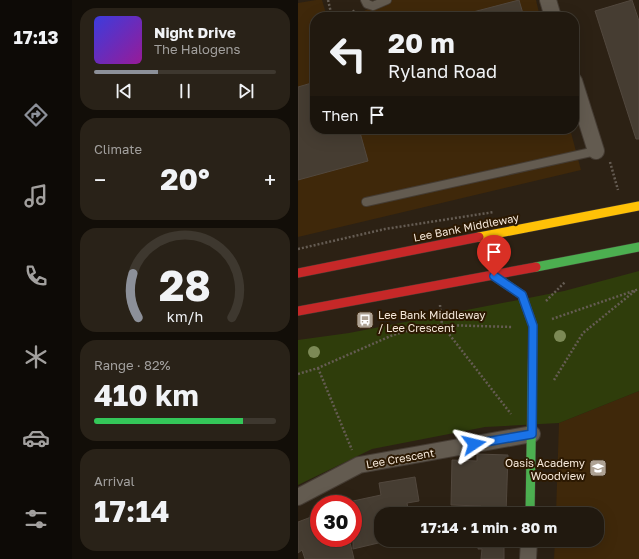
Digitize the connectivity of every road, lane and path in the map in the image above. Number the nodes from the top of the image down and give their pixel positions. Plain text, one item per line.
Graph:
1 (328, 0) edge
2 (365, 0) edge
3 (387, 0) edge
4 (548, 0) edge
5 (331, 12) edge
6 (552, 12) edge
7 (579, 97) edge
8 (596, 151) junction
9 (618, 192) dead end
10 (366, 202) dead end
11 (639, 206) edge
12 (385, 229) dead end
13 (639, 248) edge
14 (298, 249) edge
15 (298, 273) edge
16 (494, 276) junction
17 (638, 290) edge
18 (298, 311) edge
19 (442, 325) junction
20 (533, 326) junction
21 (318, 368) junction
22 (298, 374) edge
23 (553, 382) dead end
24 (512, 415) dead end
25 (532, 434) junction
26 (359, 465) junction
27 (298, 497) edge
28 (530, 507) edge
29 (529, 547) edge
30 (528, 559) edge

1 - 5 path
2 - 3 lane
4 - 6 street
7 - 8 street
8 - 9 path
8 - 10 lane
11 - 15 main road, Lee Bank Middleway
12 - 14 path
13 - 16 main road
16 - 18 main road
16 - 20 main road
17 - 20 path
17 - 23 path
19 - 20 path
19 - 21 path
19 - 24 path
20 - 25 main road
21 - 22 path
21 - 26 path
25 - 26 street, Lee Crescent
25 - 28 main road
26 - 27 street, Lee Crescent
29 - 30 street

